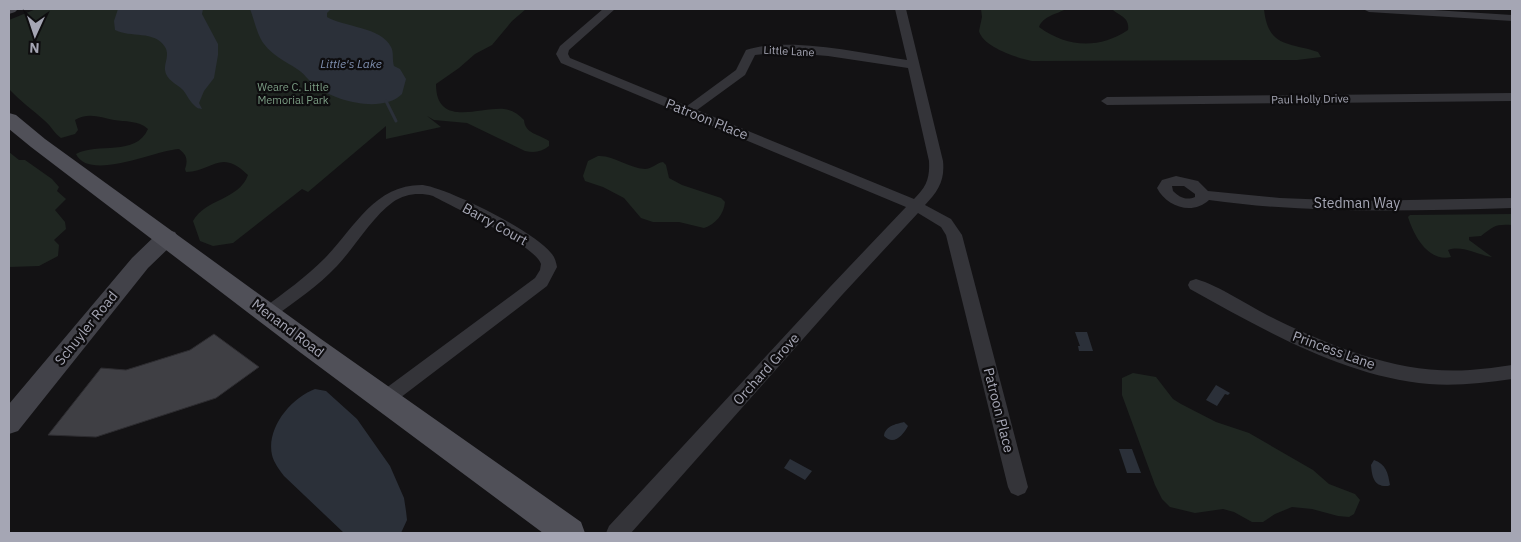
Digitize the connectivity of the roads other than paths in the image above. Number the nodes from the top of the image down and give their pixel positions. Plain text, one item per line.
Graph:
1 (609, 9) edge
2 (901, 9) edge
3 (1369, 9) edge
4 (1512, 18) edge
5 (915, 65) junction
6 (1512, 97) edge
7 (1107, 101) dead end
8 (688, 111) junction
9 (9, 119) edge
10 (1203, 195) dead end
11 (1512, 203) edge
12 (916, 206) junction
13 (167, 237) junction
14 (1196, 285) dead end
15 (268, 313) junction
16 (1512, 372) edge
17 (385, 399) junction
18 (9, 423) edge
19 (1018, 487) dead end
20 (569, 533) edge
21 (617, 533) edge

1 - 8 street, Patroon Place
2 - 5 street
3 - 4 street
5 - 8 street, Little Lane
5 - 12 street
6 - 7 street, Paul Holly Drive
8 - 12 street, Patroon Place
9 - 13 main road, Menand Road
10 - 11 street, Stedman Way
12 - 19 street, Patroon Place
12 - 21 street, Orchard Grove
13 - 15 main road, Menand Road
13 - 18 street, Schuyler Road
14 - 16 street, Princess Lane
15 - 17 main road, Menand Road
15 - 17 street, Barry Court
17 - 20 main road, Menand Road

